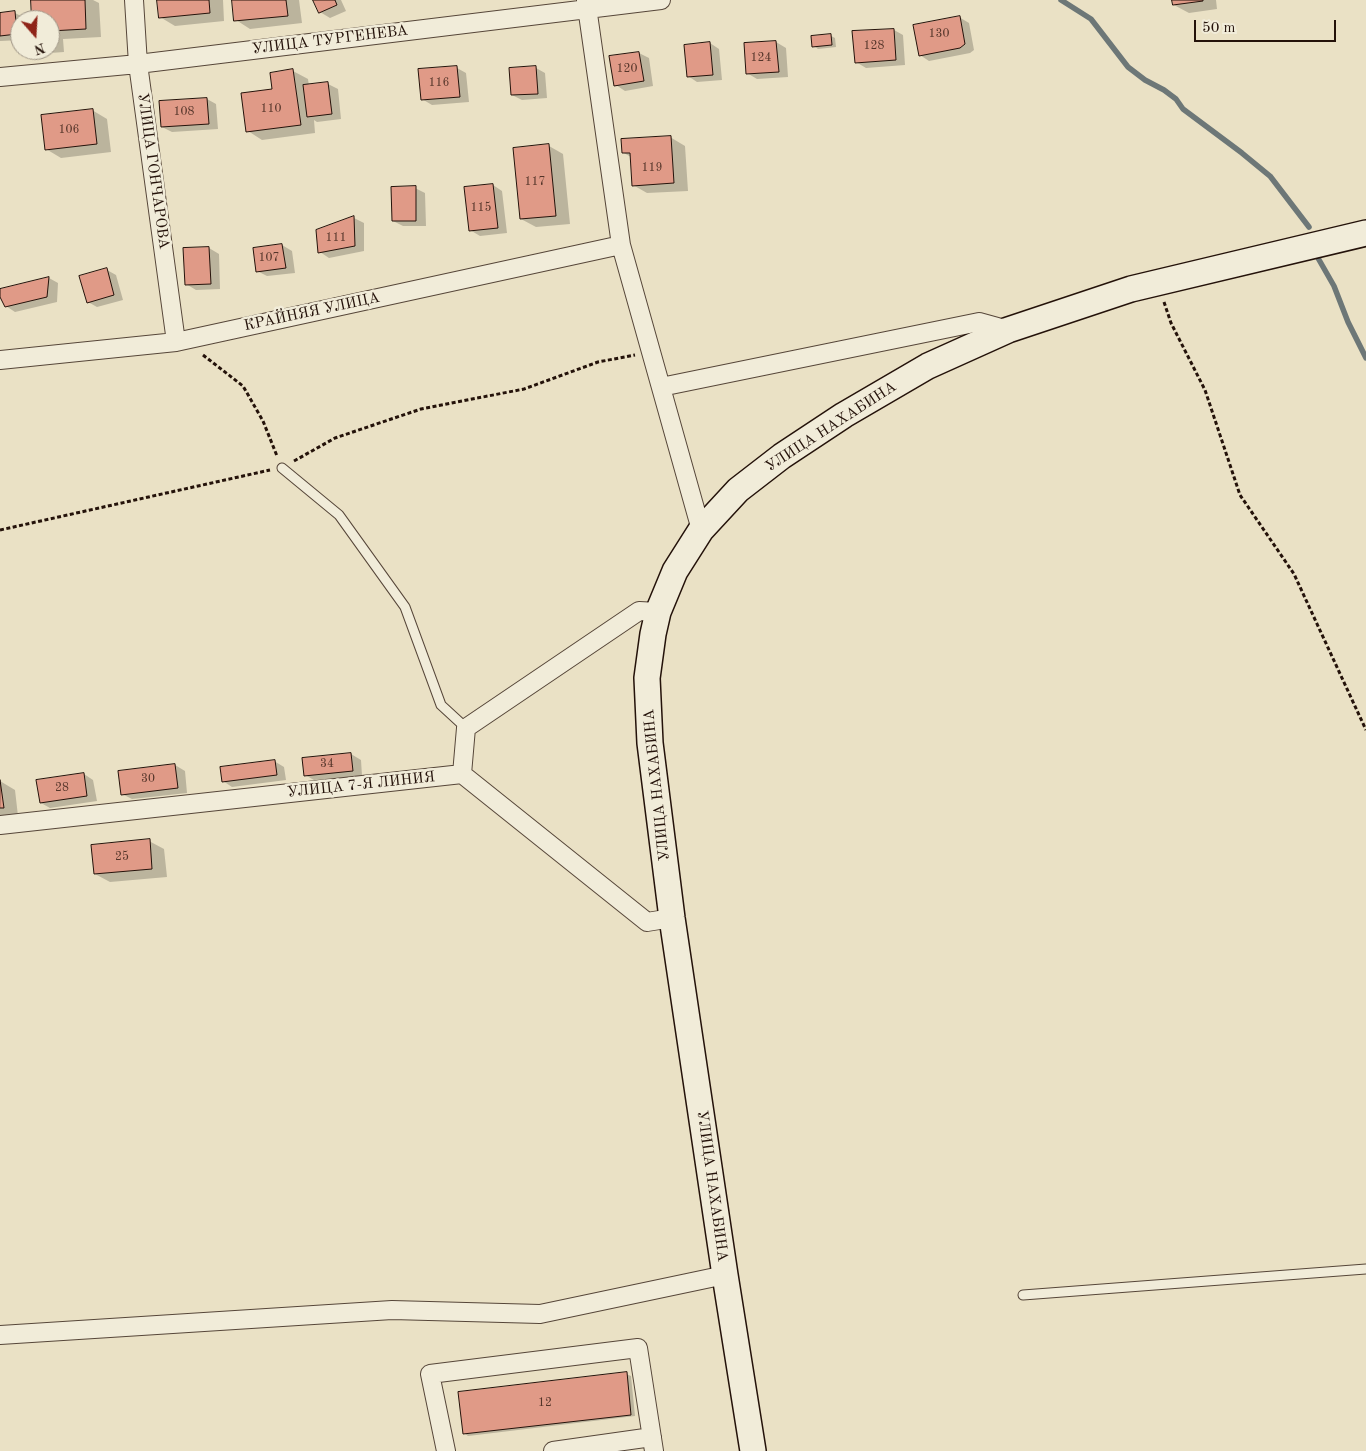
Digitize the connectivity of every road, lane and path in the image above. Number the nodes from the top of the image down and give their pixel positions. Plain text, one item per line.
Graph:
1 (134, 0) edge
2 (660, 0) edge
3 (586, 4) edge
4 (138, 64) junction
5 (0, 77) edge
6 (1366, 233) edge
7 (621, 245) junction
8 (1157, 283) junction
9 (1008, 330) junction
10 (176, 342) junction
11 (651, 352) junction
12 (0, 360) edge
13 (661, 387) junction
14 (282, 468) junction
15 (0, 530) edge
16 (701, 530) junction
17 (658, 612) junction
18 (466, 728) junction
19 (1366, 730) edge
20 (462, 774) junction
21 (0, 825) edge
22 (672, 918) junction
23 (1366, 1269) edge
24 (725, 1275) junction
25 (1023, 1295) dead end
26 (0, 1335) edge
27 (653, 1444) edge
28 (446, 1451) edge
29 (553, 1451) edge
30 (753, 1451) edge

1 - 4 street, УЛИЦА ГОНЧАРОВА
2 - 3 street, УЛИЦА ТУРГЕНЕВА
3 - 4 street, УЛИЦА ТУРГЕНЕВА
3 - 7 street
4 - 5 street, УЛИЦА ТУРГЕНЕВА
4 - 10 street, УЛИЦА ГОНЧАРОВА
6 - 8 main road, УЛИЦА НАХАБИНА
7 - 10 street, КРАЙНЯЯ УЛИЦА
7 - 11 street
8 - 9 main road, УЛИЦА НАХАБИНА
8 - 19 path
9 - 13 street
9 - 16 main road, УЛИЦА НАХАБИНА
10 - 12 street, КРАЙНЯЯ УЛИЦА
10 - 14 path
11 - 13 street
11 - 14 path
13 - 16 street
14 - 15 path
14 - 18 lane
16 - 17 main road, УЛИЦА НАХАБИНА
17 - 18 street
17 - 22 main road, УЛИЦА НАХАБИНА
18 - 20 street
20 - 21 street, УЛИЦА 7-Я ЛИНИЯ
20 - 22 street
22 - 24 main road, УЛИЦА НАХАБИНА
23 - 25 lane
24 - 26 street
24 - 30 main road, УЛИЦА НАХАБИНА
27 - 28 street
27 - 29 street

